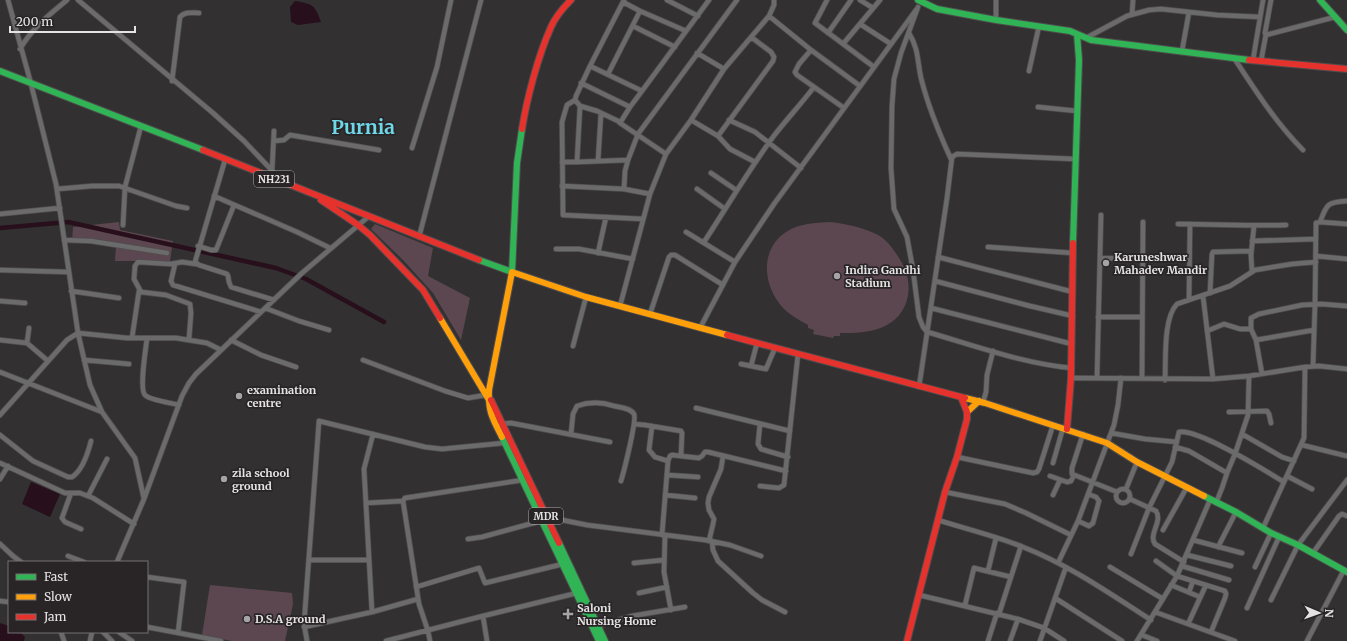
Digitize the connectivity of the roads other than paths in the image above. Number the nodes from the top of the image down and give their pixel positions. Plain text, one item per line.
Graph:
1 (8, 0) edge
2 (67, 0) edge
3 (78, 0) edge
4 (451, 0) edge
5 (481, 0) edge
6 (571, 0) edge
7 (666, 0) edge
8 (709, 0) edge
9 (737, 0) edge
10 (774, 0) edge
11 (827, 0) edge
12 (851, 0) edge
13 (860, 0) edge
14 (880, 0) edge
15 (996, 0) edge
16 (1133, 0) edge
17 (1263, 0) edge
18 (1271, 0) edge
19 (1320, 0) edge
20 (623, 1) edge
21 (920, 2) edge
22 (873, 8) junction
23 (640, 11) junction
24 (1189, 12) junction
25 (199, 13) dead end
26 (1132, 14) junction
27 (698, 16) junction
28 (769, 16) junction
29 (1260, 17) junction
30 (1335, 17) junction
31 (996, 20) junction
32 (860, 24) junction
33 (632, 26) junction
34 (1039, 26) junction
35 (1347, 30) edge
36 (686, 31) junction
37 (828, 33) junction
38 (909, 33) junction
39 (1077, 34) junction
40 (1266, 34) junction
41 (751, 38) junction
42 (1088, 39) junction
43 (843, 44) junction
44 (891, 44) junction
45 (675, 47) junction
46 (20, 49) junction
47 (1079, 49) junction
48 (811, 50) junction
49 (1182, 50) junction
50 (697, 53) junction
51 (1234, 58) junction
52 (1253, 60) junction
53 (1261, 61) junction
54 (590, 66) junction
55 (0, 67) edge
56 (874, 67) junction
57 (724, 69) junction
58 (1347, 69) edge
59 (0, 71) edge
60 (1029, 71) dead end
61 (608, 74) junction
62 (172, 80) junction
63 (32, 82) junction
64 (581, 84) junction
65 (860, 86) junction
66 (814, 87) junction
67 (642, 91) junction
68 (575, 100) junction
69 (580, 106) junction
70 (630, 107) junction
71 (1038, 107) dead end
72 (844, 108) junction
73 (1077, 111) junction
74 (601, 113) junction
75 (691, 120) junction
76 (729, 120) junction
77 (620, 123) junction
78 (141, 126) junction
79 (274, 131) dead end
80 (638, 134) junction
81 (718, 136) junction
82 (274, 140) junction
83 (769, 144) junction
84 (412, 148) dead end
85 (379, 150) dead end
86 (1303, 150) dead end
87 (666, 154) junction
88 (951, 159) junction
89 (1075, 159) junction
90 (226, 160) junction
91 (628, 160) junction
92 (598, 161) junction
93 (562, 162) junction
94 (577, 162) junction
95 (756, 162) junction
96 (800, 168) junction
97 (272, 171) junction
98 (711, 173) dead end
99 (283, 183) junction
100 (562, 186) junction
101 (125, 187) junction
102 (57, 189) junction
103 (624, 189) junction
104 (697, 189) dead end
105 (736, 190) junction
106 (650, 194) junction
107 (214, 196) junction
108 (315, 196) junction
109 (1347, 200) edge
110 (234, 205) junction
111 (60, 208) junction
112 (187, 208) dead end
113 (725, 209) junction
114 (0, 214) edge
115 (1101, 215) dead end
116 (368, 217) junction
117 (606, 217) junction
118 (643, 219) junction
119 (1143, 222) dead end
120 (1320, 222) junction
121 (1178, 224) dead end
122 (1190, 224) junction
123 (1347, 224) edge
124 (123, 225) dead end
125 (358, 225) junction
126 (1286, 225) dead end
127 (1254, 226) junction
128 (686, 232) dead end
129 (419, 237) junction
130 (1316, 239) junction
131 (64, 240) junction
132 (1252, 241) junction
133 (704, 242) junction
134 (988, 247) dead end
135 (330, 248) junction
136 (197, 249) junction
137 (556, 249) dead end
138 (1252, 251) junction
139 (167, 253) dead end
140 (598, 253) junction
141 (1073, 253) junction
142 (1316, 256) junction
143 (938, 257) junction
144 (1100, 258) junction
145 (633, 259) junction
146 (1142, 259) junction
147 (1347, 259) edge
148 (736, 262) junction
149 (1316, 262) junction
150 (175, 264) junction
151 (196, 264) junction
152 (0, 270) edge
153 (68, 272) junction
154 (512, 272) junction
155 (1252, 272) junction
156 (934, 281) junction
157 (723, 285) junction
158 (71, 291) junction
159 (139, 291) junction
160 (1073, 292) junction
161 (1210, 293) junction
162 (1203, 296) junction
163 (586, 297) junction
164 (119, 298) dead end
165 (274, 300) junction
166 (1189, 300) junction
167 (0, 301) edge
168 (25, 303) dead end
169 (1315, 304) junction
170 (620, 306) junction
171 (1347, 306) edge
172 (265, 308) junction
173 (931, 308) junction
174 (261, 312) junction
175 (650, 314) junction
176 (1073, 316) junction
177 (1098, 317) junction
178 (1142, 317) junction
179 (29, 328) dead end
180 (700, 328) junction
181 (1251, 329) junction
182 (329, 330) dead end
183 (1314, 330) junction
184 (1207, 331) junction
185 (927, 332) junction
186 (78, 333) junction
187 (132, 338) junction
188 (147, 338) junction
189 (189, 339) junction
190 (0, 340) edge
191 (231, 340) junction
192 (1256, 340) junction
193 (27, 343) junction
194 (757, 343) junction
195 (1072, 344) junction
196 (573, 346) dead end
197 (775, 348) junction
198 (221, 350) junction
199 (993, 351) junction
200 (798, 354) junction
201 (84, 360) junction
202 (363, 360) dead end
203 (48, 361) junction
204 (129, 364) dead end
205 (741, 364) dead end
206 (751, 366) junction
207 (1313, 366) junction
208 (296, 367) dead end
209 (1306, 367) junction
210 (1072, 368) junction
211 (1347, 369) edge
212 (0, 372) edge
213 (1262, 374) junction
214 (1249, 376) junction
215 (1071, 378) junction
216 (1097, 378) junction
217 (1121, 378) junction
218 (1142, 378) junction
219 (1213, 379) junction
220 (1165, 380) junction
221 (29, 382) junction
222 (919, 387) junction
223 (488, 395) junction
224 (961, 397) junction
225 (981, 402) junction
226 (178, 405) junction
227 (696, 408) dead end
228 (102, 412) junction
229 (967, 412) junction
230 (1229, 412) dead end
231 (1249, 412) junction
232 (0, 416) edge
233 (1271, 423) dead end
234 (501, 424) junction
235 (634, 424) junction
236 (760, 424) junction
237 (1053, 425) junction
238 (652, 426) junction
239 (1065, 428) junction
240 (790, 431) junction
241 (1111, 433) junction
242 (373, 434) junction
243 (571, 434) junction
244 (1083, 434) junction
245 (1242, 434) junction
246 (0, 435) edge
247 (91, 441) dead end
248 (610, 442) dead end
249 (504, 443) junction
250 (1107, 443) junction
251 (1176, 444) junction
252 (1302, 445) junction
253 (1235, 454) junction
254 (681, 456) junction
255 (723, 456) junction
256 (1347, 456) edge
257 (788, 457) junction
258 (956, 457) junction
259 (107, 459) dead end
260 (668, 461) junction
261 (1137, 462) junction
262 (1294, 462) junction
263 (0, 463) edge
264 (1053, 463) dead end
265 (8, 466) junction
266 (786, 471) junction
267 (1227, 473) junction
268 (667, 475) junction
269 (1074, 475) junction
270 (1050, 476) dead end
271 (1165, 476) junction
272 (1287, 476) junction
273 (698, 477) dead end
274 (0, 479) edge
275 (523, 480) junction
276 (1060, 480) junction
277 (1347, 480) edge
278 (621, 481) dead end
279 (1092, 482) junction
280 (1284, 482) junction
281 (760, 486) dead end
282 (1187, 487) junction
283 (1126, 489) junction
284 (1312, 489) dead end
285 (945, 492) junction
286 (1117, 492) junction
287 (70, 493) junction
288 (1088, 494) junction
289 (665, 495) junction
290 (1053, 495) dead end
291 (88, 496) junction
292 (695, 498) dead end
293 (144, 499) junction
294 (1130, 499) junction
295 (403, 501) junction
296 (1213, 501) junction
297 (366, 503) junction
298 (1149, 508) junction
299 (1236, 512) junction
300 (1347, 516) edge
301 (545, 519) junction
302 (938, 520) junction
303 (1078, 521) junction
304 (134, 524) junction
305 (1263, 528) junction
306 (81, 529) dead end
307 (1163, 530) dead end
308 (1271, 533) junction
309 (663, 535) junction
310 (1071, 535) junction
311 (1279, 537) junction
312 (996, 538) junction
313 (468, 539) dead end
314 (1193, 540) junction
315 (710, 541) junction
316 (0, 544) edge
317 (1298, 545) junction
318 (1021, 546) junction
319 (1218, 547) junction
320 (1242, 553) dead end
321 (1312, 553) junction
322 (1131, 554) dead end
323 (1187, 555) junction
324 (13, 556) junction
325 (68, 556) dead end
326 (761, 556) dead end
327 (309, 560) junction
328 (370, 560) junction
329 (664, 560) junction
330 (16, 561) edge
331 (20, 561) edge
332 (81, 561) edge
333 (117, 561) edge
334 (1156, 561) dead end
335 (634, 563) dead end
336 (1058, 563) junction
337 (563, 564) junction
338 (1183, 564) junction
339 (1231, 566) dead end
340 (1066, 567) junction
341 (1110, 567) dead end
342 (1255, 567) dead end
343 (988, 571) junction
344 (1345, 571) edge
345 (1177, 576) junction
346 (148, 577) edge
347 (1011, 577) junction
348 (1229, 580) dead end
349 (1193, 581) junction
350 (1171, 585) junction
351 (1206, 585) junction
352 (416, 587) junction
353 (667, 587) junction
354 (1189, 592) junction
355 (577, 593) junction
356 (639, 593) dead end
357 (919, 595) junction
358 (1200, 597) junction
359 (1055, 598) junction
360 (418, 599) junction
361 (1163, 599) junction
362 (1271, 600) dead end
363 (965, 605) junction
364 (685, 607) dead end
365 (1247, 608) dead end
366 (671, 610) junction
367 (372, 612) junction
368 (785, 612) dead end
369 (1155, 612) junction
370 (998, 614) junction
371 (483, 616) junction
372 (1018, 618) junction
373 (1151, 620) junction
374 (1188, 624) junction
375 (598, 626) junction
376 (148, 627) edge
377 (304, 627) junction
378 (1044, 628) junction
379 (428, 631) junction
380 (1211, 632) junction
381 (104, 633) edge
382 (120, 633) edge
383 (178, 633) junction
384 (1142, 635) junction
385 (112, 641) edge
386 (132, 641) edge
387 (221, 641) edge
388 (307, 641) edge
389 (386, 641) edge
390 (430, 641) edge
391 (488, 641) edge
392 (599, 641) edge
393 (605, 641) edge
394 (907, 641) edge
395 (988, 641) edge
396 (1010, 641) edge
397 (1040, 641) edge
398 (1064, 641) edge
399 (1122, 641) edge
400 (1137, 641) edge
401 (1157, 641) edge
402 (1235, 641) edge
403 (1307, 641) edge

1 - 46 street
2 - 46 street
3 - 62 street
4 - 84 street
5 - 129 street
6 - 154 main road
7 - 27 street
8 - 27 street
9 - 50 street
10 - 28 street
11 - 37 street
12 - 37 street
13 - 22 street
14 - 22 street
15 - 31 street
16 - 26 street
17 - 29 street
18 - 40 street
19 - 30 main road
20 - 23 street
20 - 54 street
21 - 31 main road
21 - 38 street
21 - 44 street
22 - 32 street
23 - 33 street
23 - 36 street
24 - 26 street
24 - 29 street
24 - 49 street
25 - 62 street
26 - 42 street
27 - 36 street
28 - 41 street
28 - 48 street
29 - 52 street
30 - 35 main road
30 - 40 street
31 - 34 main road
32 - 43 street
32 - 44 street
33 - 45 street
33 - 61 street
34 - 39 main road
34 - 60 street
36 - 45 street
37 - 43 street
38 - 88 street
38 - 185 street
39 - 42 main road
39 - 47 main road
40 - 53 street
41 - 57 street
41 - 76 street
42 - 47 main road
42 - 49 main road
43 - 56 street
44 - 56 street
45 - 67 street
46 - 63 street
47 - 73 main road
48 - 65 street
48 - 66 street
49 - 51 main road
50 - 57 street
50 - 80 street
51 - 52 main road
51 - 86 street
52 - 53 main road
53 - 58 main road
54 - 61 street
54 - 64 street
55 - 63 main road, NH231
56 - 65 street
57 - 75 street
59 - 63 main road, NH231
61 - 67 street
62 - 97 street
63 - 78 main road, NH231
63 - 102 street
64 - 68 street
64 - 70 street
65 - 72 street
66 - 72 street
66 - 83 street
67 - 70 street
68 - 69 street
68 - 93 street
69 - 74 street
69 - 94 street
70 - 77 street
71 - 73 street
72 - 96 street
73 - 89 main road
74 - 77 street
74 - 92 street
75 - 81 street
75 - 87 street
76 - 81 street
76 - 83 street
77 - 80 street
78 - 90 main road, NH231
78 - 101 street
79 - 82 street
80 - 87 street
80 - 91 street
81 - 95 street
82 - 85 street
82 - 97 street
83 - 95 street
83 - 96 street
87 - 106 street
88 - 89 street
88 - 143 street
89 - 141 main road
90 - 99 main road, NH231
90 - 107 street
91 - 92 street
91 - 103 street
92 - 94 street
93 - 94 street
93 - 100 street
95 - 105 street
96 - 148 street
97 - 99 street
98 - 105 street
99 - 108 main road, NH231
100 - 103 street
100 - 117 street
101 - 102 street
101 - 112 street
101 - 124 street
102 - 111 street
103 - 106 street
104 - 113 street
105 - 113 street
106 - 118 street
107 - 110 street
107 - 136 street
108 - 116 main road, NH231
108 - 125 main road
109 - 120 street
110 - 135 street
110 - 136 street
111 - 114 street
111 - 131 street
113 - 133 street
115 - 144 street
116 - 125 street
116 - 129 main road, NH231
117 - 118 street
117 - 140 street
118 - 145 street
119 - 146 street
120 - 123 street
120 - 130 street
121 - 122 street
122 - 127 street
122 - 166 street
125 - 135 street
125 - 223 main road
126 - 127 street
127 - 132 street
128 - 133 street
129 - 154 main road, NH231
130 - 132 street
130 - 142 street
131 - 139 street
131 - 153 street
132 - 138 street
133 - 148 street
134 - 141 street
135 - 165 street
136 - 151 street
137 - 140 street
138 - 155 street
138 - 161 street
140 - 145 street
141 - 160 main road
142 - 147 street
142 - 149 street
143 - 156 street
143 - 160 street
144 - 146 street
144 - 177 street
145 - 170 street
146 - 178 street
148 - 157 street
149 - 155 street
149 - 169 street
150 - 151 street
150 - 159 street
150 - 174 street
151 - 165 street
152 - 153 street
153 - 158 street
154 - 163 main road
154 - 223 main road, MDR
155 - 161 street
156 - 173 street
156 - 176 street
157 - 175 street
157 - 180 street
158 - 164 street
158 - 186 street
159 - 187 street
159 - 189 street
160 - 176 main road
161 - 162 street
162 - 166 street
162 - 184 street
163 - 170 main road
163 - 196 street
165 - 172 street
166 - 220 street
167 - 168 street
169 - 171 street
169 - 181 street
169 - 183 street
170 - 175 main road
172 - 174 street
172 - 182 street
173 - 185 street
173 - 195 street
174 - 191 street
175 - 180 main road
176 - 195 main road
177 - 178 street
177 - 216 street
178 - 218 street
179 - 193 street
180 - 194 main road
181 - 184 street
181 - 192 street
183 - 192 street
183 - 207 street
184 - 219 street
185 - 199 street
185 - 222 street
186 - 187 street
186 - 201 street
186 - 203 street
187 - 188 street
188 - 189 street
188 - 226 street
189 - 198 street
190 - 193 street
191 - 198 street
191 - 208 street
192 - 213 street
193 - 203 street
194 - 197 main road
194 - 206 street
195 - 210 main road
197 - 200 main road
197 - 206 street
198 - 226 street
199 - 210 street
199 - 225 street
200 - 222 main road
200 - 240 street
201 - 204 street
201 - 228 street
202 - 223 street
203 - 221 street
205 - 206 street
207 - 209 street
207 - 211 street
209 - 213 street
209 - 252 street
210 - 215 main road
212 - 221 street
213 - 214 street
214 - 219 street
214 - 231 street
215 - 216 street
215 - 239 main road
216 - 217 street
217 - 218 street
217 - 241 street
218 - 220 street
219 - 220 street
221 - 228 street
221 - 232 street
222 - 224 main road
223 - 234 main road, MDR
223 - 249 main road, MDR
224 - 225 main road
224 - 229 main road
225 - 229 main road
225 - 237 main road
226 - 293 street
227 - 236 street
228 - 293 street
229 - 258 main road
230 - 231 street
231 - 233 street
231 - 245 street
234 - 243 street
234 - 301 main road, MDR
235 - 238 street
235 - 243 street
235 - 278 street
236 - 240 street
236 - 257 street
237 - 239 main road
237 - 258 street
238 - 254 street
238 - 260 street
239 - 244 main road
239 - 264 street
240 - 257 street
241 - 250 street
241 - 251 street
242 - 249 street
242 - 297 street
242 - 327 street
243 - 248 street
244 - 250 main road
244 - 269 street
245 - 253 street
245 - 262 street
246 - 247 street
249 - 275 main road, MDR
250 - 261 main road
250 - 279 street
251 - 253 street
251 - 267 street
251 - 271 street
252 - 256 street
252 - 262 street
253 - 267 street
253 - 280 street
254 - 255 street
254 - 260 street
255 - 266 street
255 - 315 street
257 - 266 street
258 - 285 main road
259 - 291 street
260 - 268 street
261 - 271 main road
261 - 283 street
262 - 272 street
263 - 265 street
265 - 274 street
265 - 287 street
266 - 281 street
267 - 296 street
268 - 273 street
268 - 289 street
269 - 276 street
269 - 279 street
270 - 276 street
271 - 282 main road
271 - 298 street
272 - 280 street
272 - 284 street
275 - 295 street
275 - 301 main road, MDR
276 - 290 street
277 - 317 street
279 - 286 street
279 - 288 street
280 - 305 street
282 - 296 main road
282 - 307 street
283 - 286 street
283 - 294 street
285 - 302 main road
285 - 310 street
286 - 294 street
287 - 291 street
287 - 306 street
288 - 303 street
288 - 303 street
289 - 292 street
289 - 309 street
291 - 304 street
293 - 304 street
294 - 298 street
295 - 297 street
295 - 352 street
296 - 299 main road
296 - 314 street
297 - 328 street
298 - 322 street
298 - 338 street
299 - 305 main road
299 - 319 street
300 - 321 street
301 - 309 street
301 - 313 street
301 - 337 main road, MDR
301 - 375 main road, MDR
302 - 312 street
302 - 357 main road
303 - 310 street
304 - 333 street
305 - 308 main road
308 - 311 main road
308 - 342 street
309 - 315 street
309 - 329 street
310 - 336 street
311 - 317 main road
311 - 365 street
312 - 318 street
312 - 343 street
314 - 319 street
314 - 323 street
315 - 326 street
315 - 368 street
316 - 324 street
317 - 321 main road
317 - 362 street
318 - 336 street
318 - 347 street
319 - 320 street
321 - 344 main road
323 - 338 street
323 - 339 street
324 - 330 street
324 - 331 street
325 - 332 street
327 - 328 street
327 - 377 street
328 - 367 street
329 - 335 street
329 - 353 street
334 - 345 street
336 - 340 street
337 - 352 street
337 - 355 main road, MDR
338 - 345 street
338 - 348 street
340 - 359 street
340 - 373 street
341 - 361 street
343 - 347 street
343 - 363 street
344 - 403 street
345 - 349 street
345 - 350 street
346 - 383 street
347 - 370 street
349 - 351 street
349 - 354 street
350 - 354 street
350 - 361 street
351 - 358 street
351 - 380 street
352 - 360 street
353 - 356 street
353 - 366 street
354 - 358 street
355 - 371 street
355 - 392 main road, MDR
357 - 363 street
357 - 394 main road
358 - 374 street
359 - 378 street
359 - 399 street
360 - 367 street
360 - 379 street
361 - 369 street
363 - 370 street
364 - 366 street
366 - 375 street
367 - 377 street
369 - 373 street
369 - 374 street
370 - 372 street
370 - 395 street
371 - 379 street
371 - 391 street
372 - 378 street
372 - 396 street
373 - 384 street
374 - 380 street
375 - 393 main road, MDR
376 - 383 street
377 - 388 street
378 - 397 street
378 - 398 street
379 - 389 street
379 - 390 street
380 - 402 street
381 - 385 street
382 - 386 street
383 - 387 street
384 - 400 street
384 - 401 street

